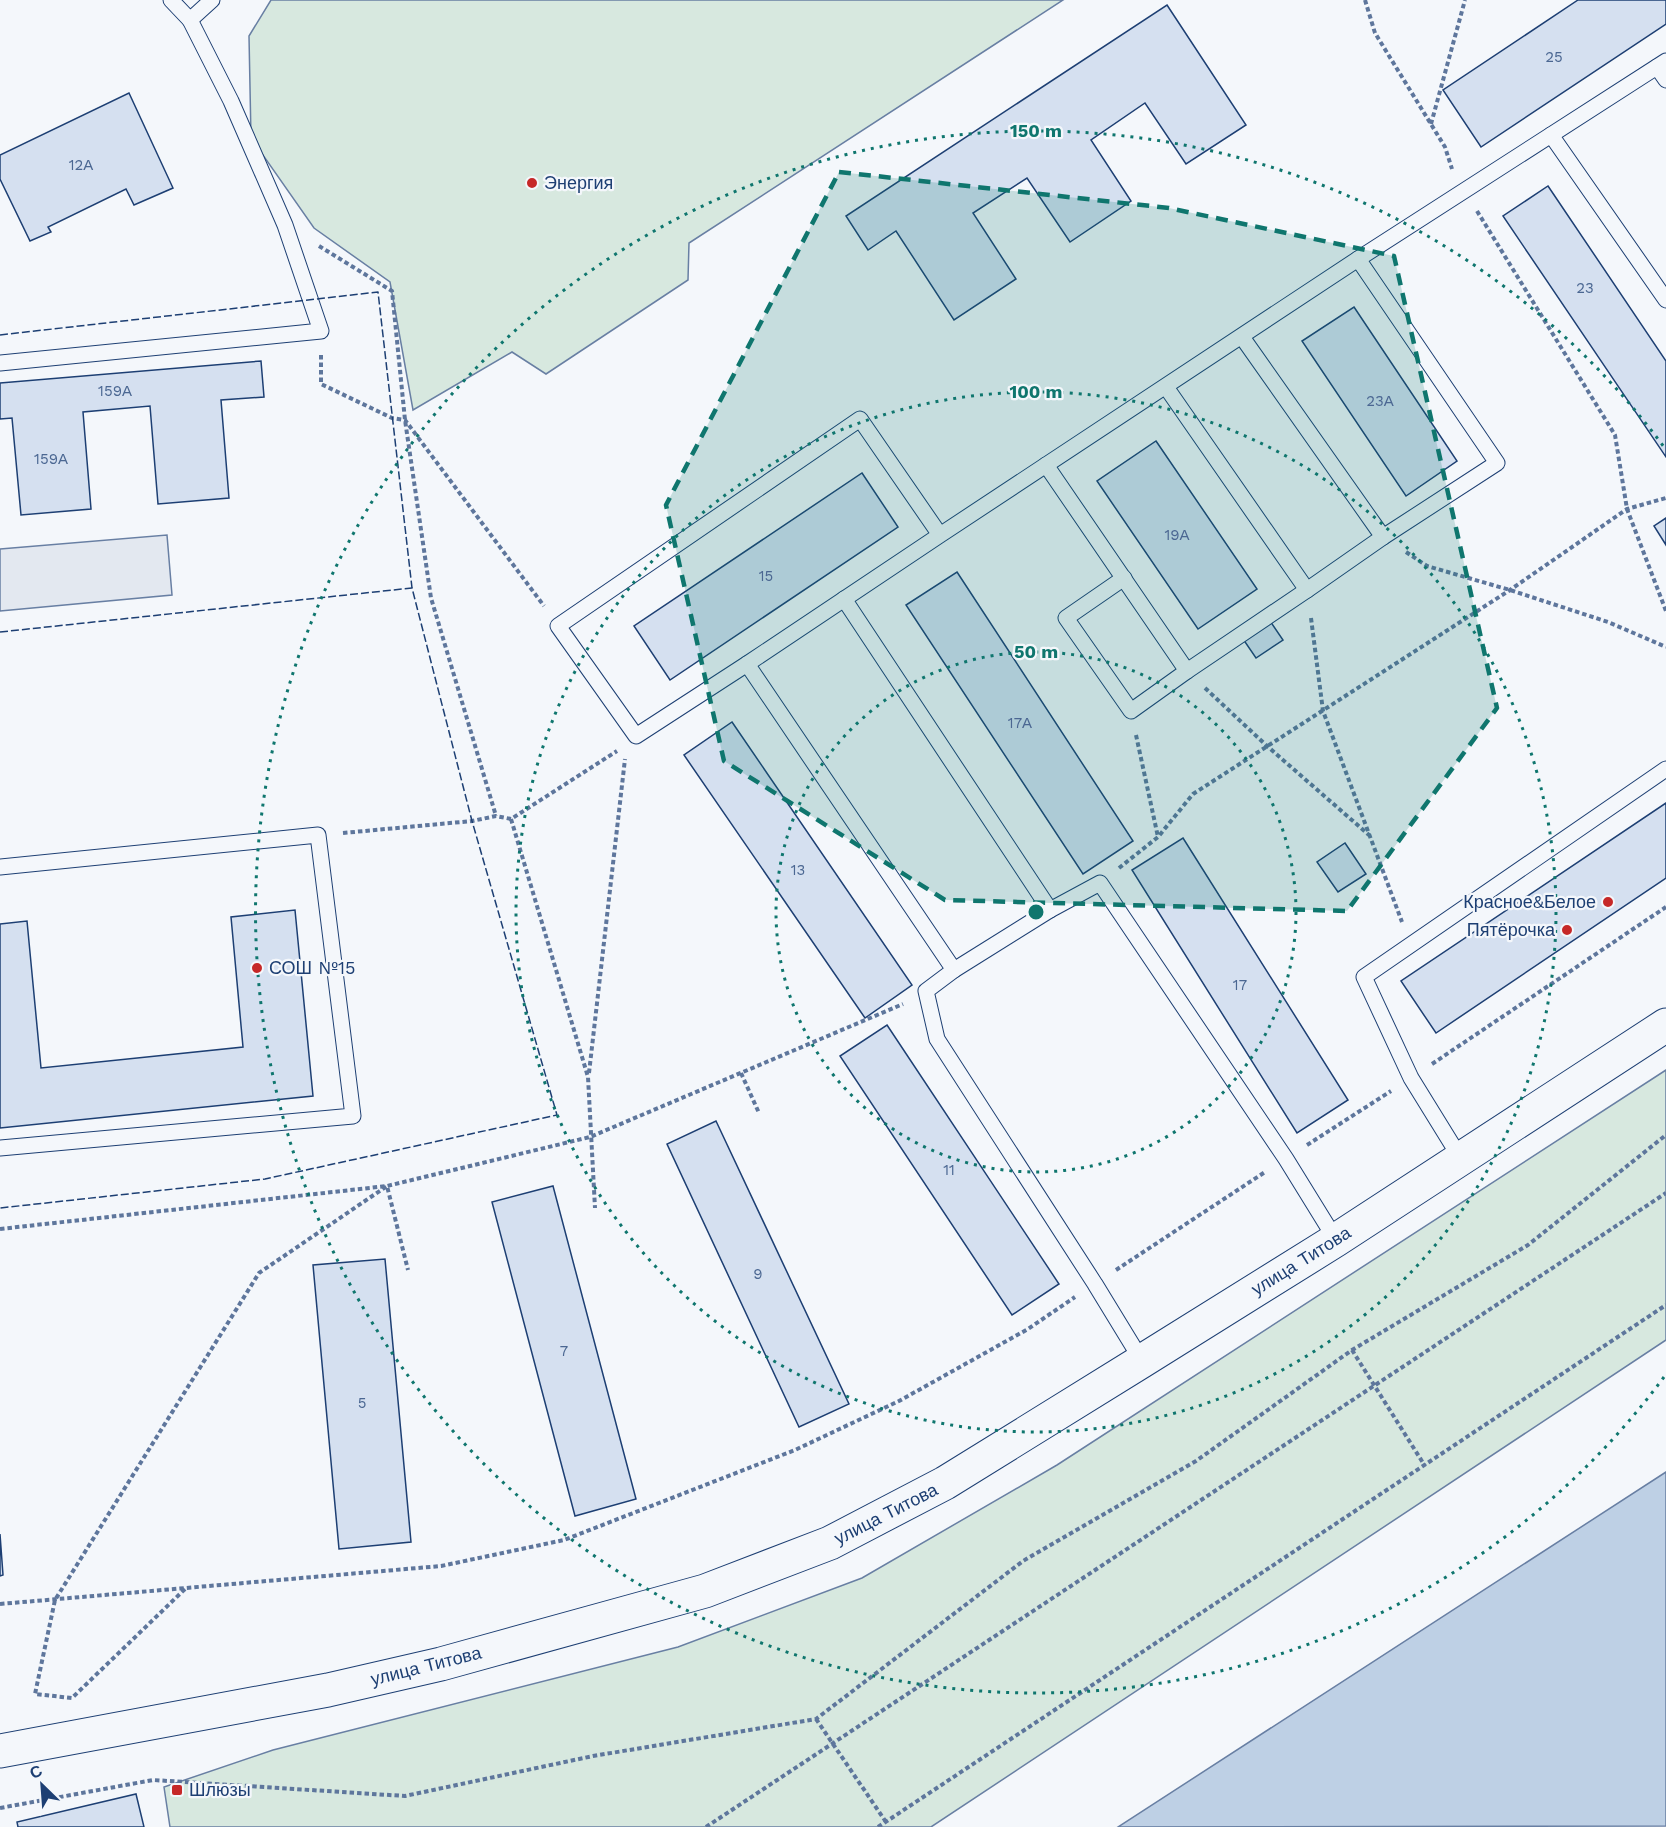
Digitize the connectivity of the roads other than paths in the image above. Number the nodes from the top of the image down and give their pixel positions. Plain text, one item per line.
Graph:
1 (171, 0) edge
2 (212, 0) edge
3 (190, 20) junction
4 (1662, 64) edge
5 (1666, 80) edge
6 (1551, 135) junction
7 (1358, 259) junction
8 (1666, 300) edge
9 (1242, 337) junction
10 (0, 363) edge
11 (1166, 387) junction
12 (1046, 465) junction
13 (940, 535) junction
14 (1383, 537) junction
15 (1124, 578) junction
16 (1307, 590) junction
17 (844, 599) junction
18 (747, 664) junction
19 (1187, 671) junction
20 (1666, 768) edge
21 (0, 867) edge
22 (1050, 910) junction
23 (954, 970) junction
24 (1666, 1025) edge
25 (0, 1148) edge
26 (1461, 1159) junction
27 (1336, 1240) junction
28 (1142, 1361) junction
29 (0, 1751) edge

1 - 3 lane
2 - 3 lane
3 - 10 lane
4 - 5 lane
4 - 6 lane
6 - 7 lane
6 - 8 lane
7 - 9 lane
7 - 14 lane
9 - 11 lane
9 - 14 lane
11 - 12 lane
11 - 16 lane
12 - 13 lane
12 - 15 lane
13 - 17 lane
13 - 18 lane
14 - 16 lane
15 - 19 lane
15 - 19 lane
16 - 19 lane
17 - 18 lane
17 - 22 lane
18 - 23 lane
20 - 26 lane
21 - 25 lane
22 - 23 lane
22 - 27 lane
23 - 28 lane
24 - 26 main road, улица Титова
26 - 27 main road, улица Титова
27 - 28 main road, улица Титова
28 - 29 main road, улица Титова

